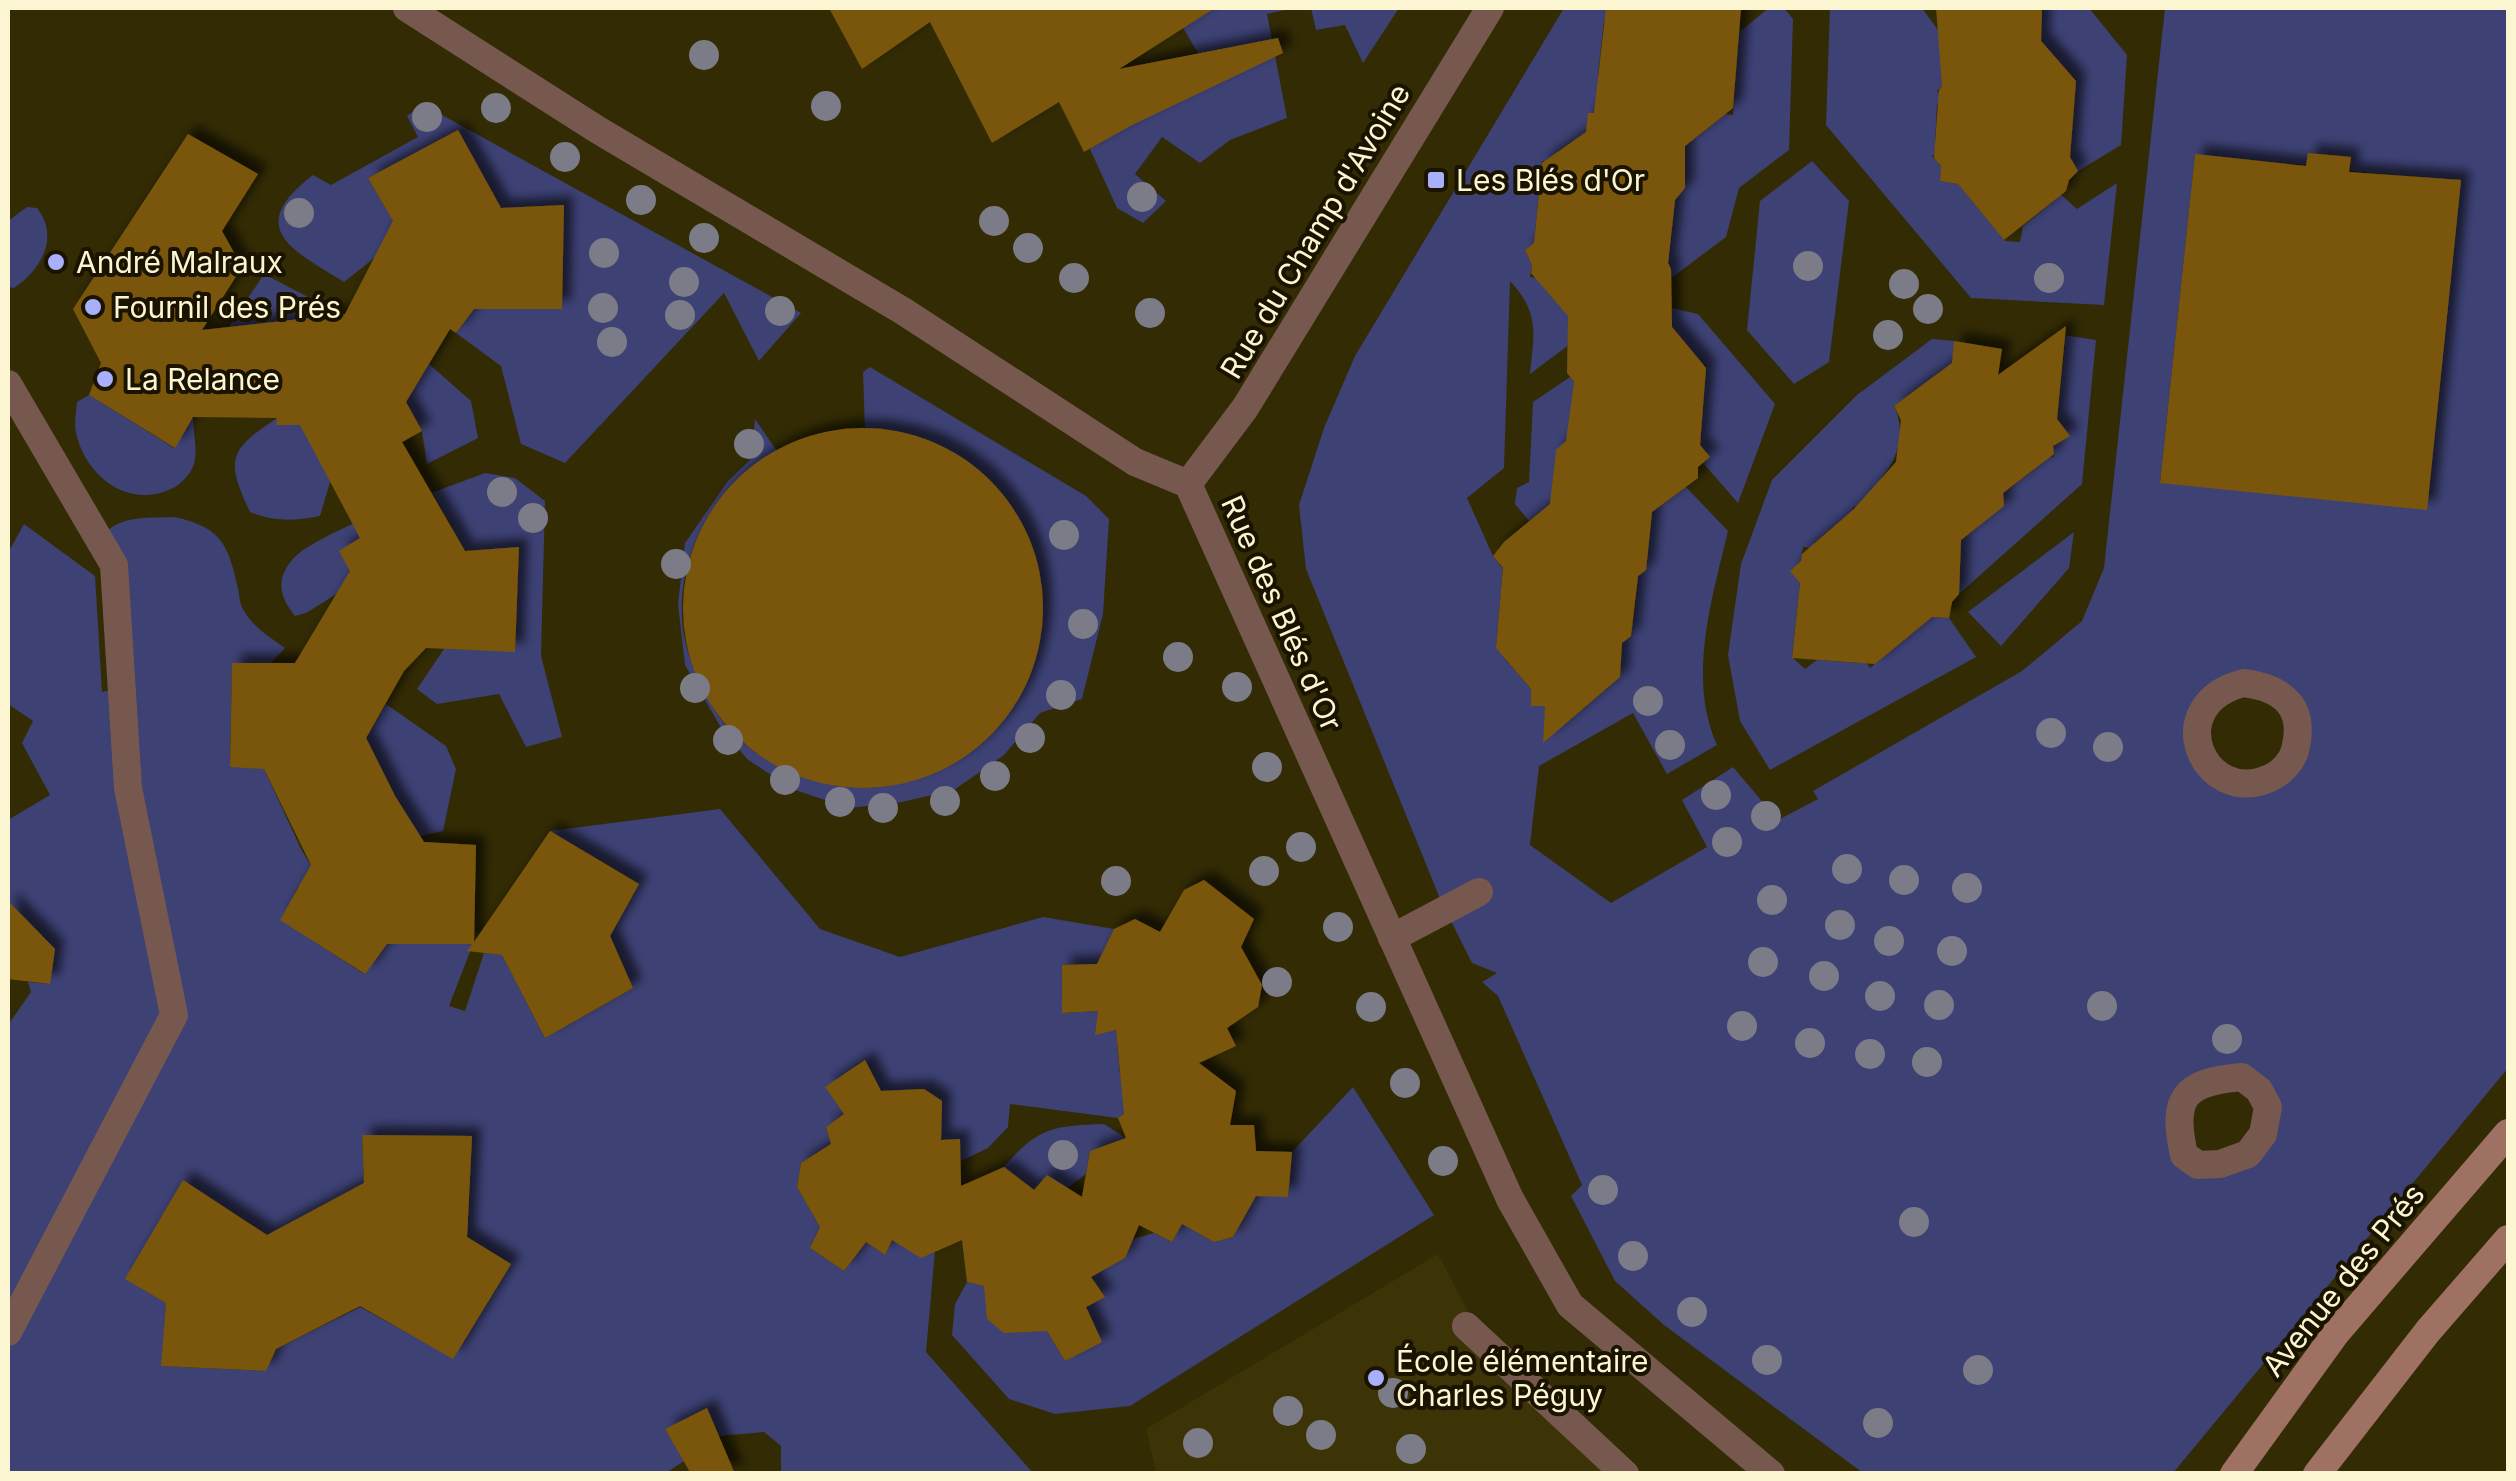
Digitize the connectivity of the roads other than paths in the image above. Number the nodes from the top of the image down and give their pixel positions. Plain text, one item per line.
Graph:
1 (407, 8) edge
2 (1490, 8) edge
3 (8, 384) edge
4 (1188, 484) junction
5 (1479, 892) dead end
6 (1392, 938) junction
7 (2508, 1133) edge
8 (2508, 1240) edge
9 (1466, 1326) dead end
10 (8, 1332) edge
11 (1625, 1474) edge
12 (1771, 1474) edge
13 (2234, 1474) edge
14 (2317, 1474) edge

1 - 4 street, Rue des Blés d'Or
2 - 4 street, Rue du Champ d'Avoine
3 - 10 street
4 - 6 street, Rue des Blés d'Or
5 - 6 street
6 - 12 street, Rue des Blés d'Or
7 - 13 main road, Avenue des Prés
8 - 14 main road
9 - 11 street

